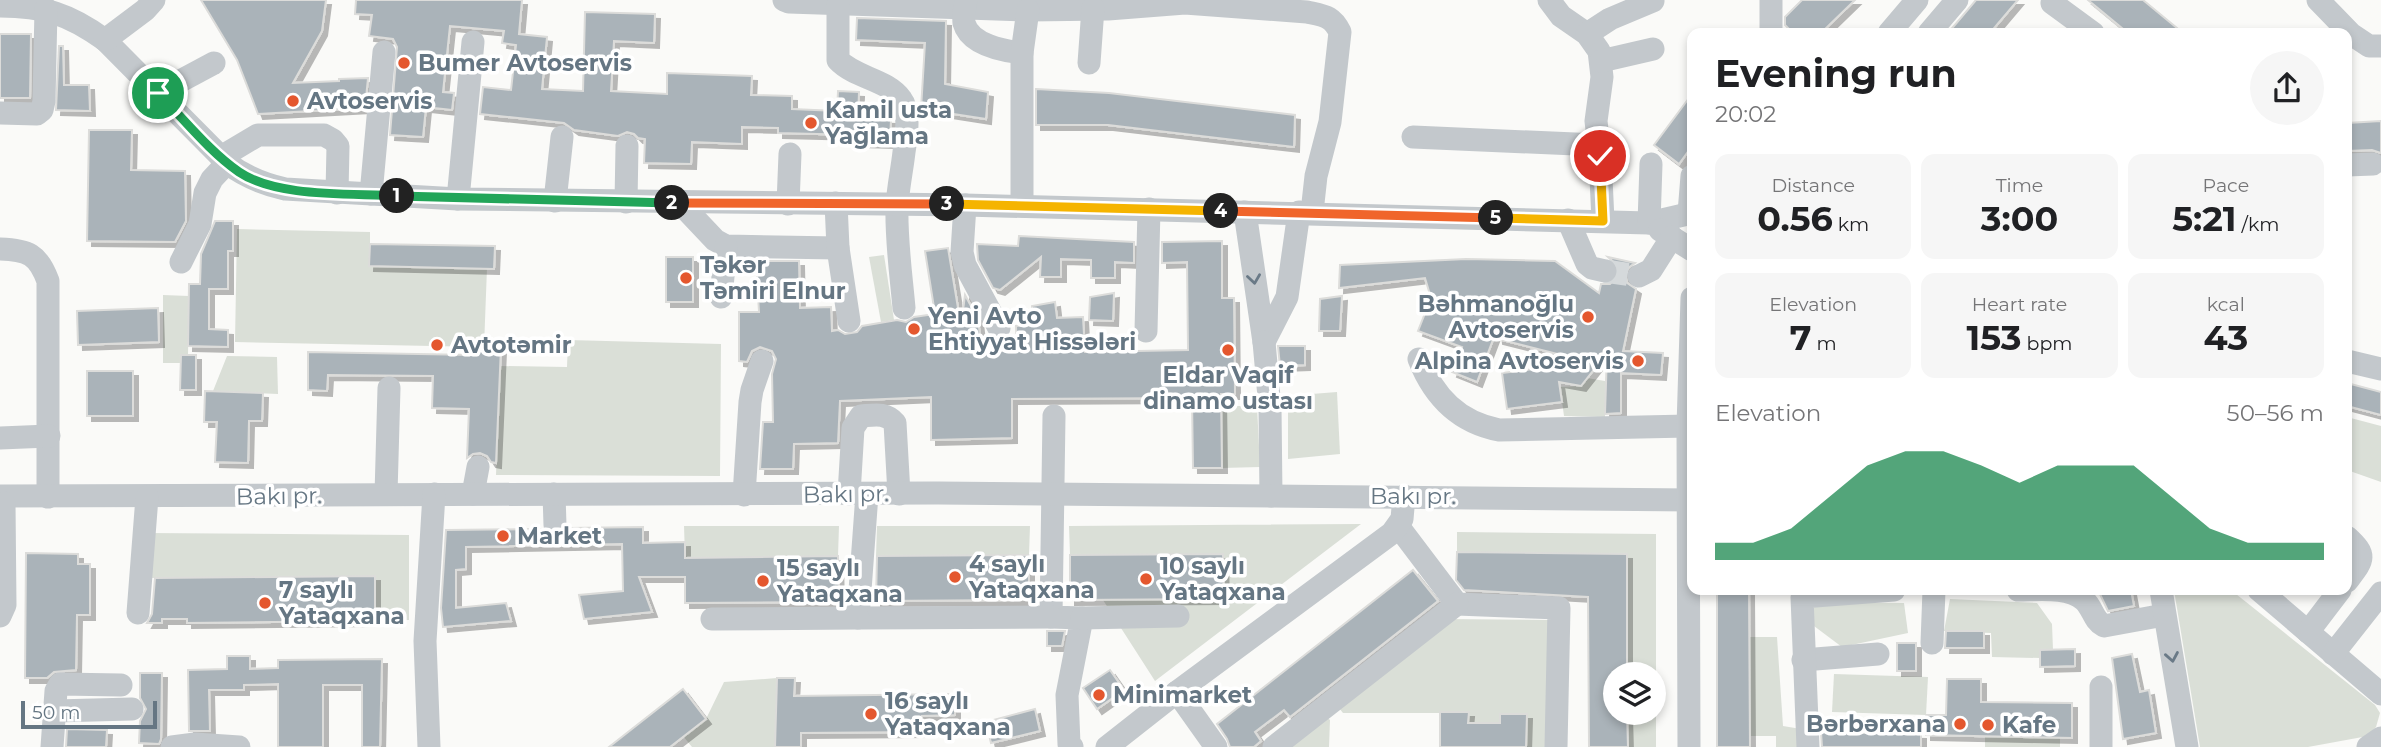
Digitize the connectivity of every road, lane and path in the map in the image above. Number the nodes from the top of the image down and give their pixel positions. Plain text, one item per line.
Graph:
1 (154, 0) edge
2 (783, 0) edge
3 (1549, 0) edge
4 (1771, 0) edge
5 (1917, 0) edge
6 (1956, 0) edge
7 (1653, 1) edge
8 (2324, 2) edge
9 (965, 3) edge
10 (2052, 3) dead end
11 (838, 5) junction
12 (0, 6) edge
13 (1093, 8) junction
14 (46, 9) junction
15 (1028, 10) junction
16 (1771, 28) edge
17 (1893, 28) edge
18 (1934, 28) edge
19 (2086, 28) edge
20 (2346, 28) edge
21 (1587, 34) junction
22 (2352, 35) edge
23 (105, 40) junction
24 (473, 42) dead end
25 (2381, 46) edge
26 (1653, 49) dead end
27 (384, 52) dead end
28 (1022, 53) junction
29 (1601, 61) junction
30 (214, 63) dead end
31 (1089, 63) dead end
32 (158, 93) junction
33 (0, 113) edge
34 (562, 137) dead end
35 (1413, 137) dead end
36 (1598, 145) junction
37 (628, 146) dead end
38 (790, 154) dead end
39 (224, 160) junction
40 (1651, 164) dead end
41 (2373, 164) dead end
42 (2352, 165) edge
43 (337, 193) junction
44 (371, 194) junction
45 (458, 199) junction
46 (555, 201) junction
47 (625, 202) junction
48 (680, 203) junction
49 (836, 203) junction
50 (788, 204) junction
51 (897, 204) junction
52 (965, 205) junction
53 (1022, 206) junction
54 (1149, 209) junction
55 (1245, 212) junction
56 (1306, 212) junction
57 (1687, 214) edge
58 (1569, 220) junction
59 (1603, 221) junction
60 (1649, 223) junction
61 (1672, 237) junction
62 (726, 246) junction
63 (1687, 247) edge
64 (838, 248) junction
65 (0, 249) edge
66 (181, 262) dead end
67 (1605, 271) tunnel mouth
68 (1639, 276) dead end
69 (721, 297) dead end
70 (904, 308) dead end
71 (849, 321) dead end
72 (999, 328) dead end
73 (1146, 331) dead end
74 (1264, 342) junction
75 (1419, 359) dead end
76 (762, 362) dead end
77 (2352, 362) edge
78 (2381, 369) edge
79 (389, 387) dead end
80 (1687, 411) edge
81 (1054, 415) dead end
82 (49, 436) junction
83 (0, 438) edge
84 (478, 467) dead end
85 (386, 494) junction
86 (434, 494) junction
87 (473, 494) junction
88 (554, 494) junction
89 (858, 494) junction
90 (899, 494) junction
91 (744, 495) junction
92 (1052, 495) junction
93 (1271, 496) junction
94 (1404, 496) junction
95 (48, 497) junction
96 (147, 497) junction
97 (7, 500) edge
98 (1687, 500) edge
99 (555, 525) dead end
100 (1398, 526) junction
101 (2352, 542) edge
102 (2352, 575) edge
103 (2381, 593) edge
104 (1690, 595) edge
105 (1828, 595) edge
106 (1934, 595) edge
107 (2076, 595) edge
108 (2162, 595) edge
109 (2265, 595) edge
110 (2336, 595) edge
111 (1457, 604) junction
112 (138, 613) dead end
113 (2164, 615) junction
114 (0, 616) edge
115 (1051, 617) junction
116 (1178, 617) dead end
117 (858, 618) junction
118 (1082, 618) junction
119 (712, 619) dead end
120 (2308, 632) junction
121 (1932, 643) dead end
122 (1878, 654) dead end
123 (2333, 654) junction
124 (1803, 660) junction
125 (121, 685) dead end
126 (2101, 687) dead end
127 (1177, 692) junction
128 (2380, 695) edge
129 (132, 709) dead end
130 (55, 711) junction
131 (2381, 738) edge
132 (2381, 745) edge
133 (52, 747) edge
134 (172, 747) edge
135 (239, 747) edge
136 (429, 747) edge
137 (1072, 747) edge
138 (1107, 747) edge
139 (1216, 747) edge
140 (1274, 747) edge
141 (1556, 747) edge
142 (1689, 747) edge
143 (1808, 747) edge
144 (2101, 747) edge
145 (2187, 747) edge
146 (2370, 747) edge

1 - 23 street
2 - 11 street
3 - 21 street
4 - 16 street
5 - 17 street
6 - 18 street
7 - 21 street
8 - 20 street
9 - 11 street
9 - 15 street
9 - 28 street
10 - 19 street
11 - 51 street
12 - 14 street
13 - 15 street
13 - 31 street
13 - 56 street
14 - 23 street
14 - 33 street
15 - 28 street
21 - 29 street
22 - 25 street
23 - 32 street
24 - 45 street
26 - 29 street
27 - 44 street
28 - 53 street
29 - 36 street
30 - 32 street
32 - 39 street
34 - 46 street
35 - 36 street
36 - 59 street
37 - 47 street
38 - 50 street
39 - 43 street
39 - 43 street
39 - 66 street
40 - 60 street
41 - 42 street
43 - 44 street
44 - 45 street
45 - 46 street
46 - 47 street
47 - 48 street
48 - 50 street
48 - 62 street
49 - 50 street
49 - 51 street
49 - 64 street
51 - 52 street
51 - 70 street
52 - 53 street
52 - 72 street
53 - 54 street
54 - 55 street
54 - 73 street
55 - 56 street
55 -> 74 street
56 - 58 street
56 - 74 street
57 - 60 street
58 - 59 street
58 - 67 street
59 - 60 street
60 - 61 street
61 - 63 street
61 - 68 street
62 - 64 street
62 - 69 street
64 - 71 street
65 - 82 street
74 - 93 street
75 - 80 street
76 - 91 street
77 - 78 street
79 - 85 street
81 - 92 street
82 - 83 street
82 - 95 street
84 - 87 street
85 - 86 street, Bakı pr.
85 - 96 street, Bakı pr.
86 - 87 street, Bakı pr.
86 - 136 street
87 - 88 street, Bakı pr.
88 - 91 street, Bakı pr.
88 - 99 street
89 - 90 street, Bakı pr.
89 - 90 street
89 - 91 street, Bakı pr.
89 - 117 street
90 - 92 street, Bakı pr.
92 - 93 street, Bakı pr.
92 - 115 street
93 - 94 street, Bakı pr.
94 - 98 street, Bakı pr.
94 - 100 street
95 - 96 street, Bakı pr.
95 - 97 street, Bakı pr.
96 - 112 street
97 - 114 street
100 - 111 street
100 - 127 street
101 - 102 street
103 - 123 street
104 - 142 street
105 - 124 street
106 - 121 street
107 - 113 street
108 - 113 street
109 - 120 street
110 - 120 street
111 - 140 street
111 - 141 street
113 -> 145 street
115 - 117 street
115 - 118 street
116 - 118 street
117 - 119 street
118 - 137 street
120 - 123 street
122 - 124 street
123 - 128 street
124 - 143 street
125 - 130 street
126 - 144 street
127 - 138 street
127 - 139 street
129 - 130 street
130 - 133 street
131 - 146 street
132 - 146 street
134 - 135 street

